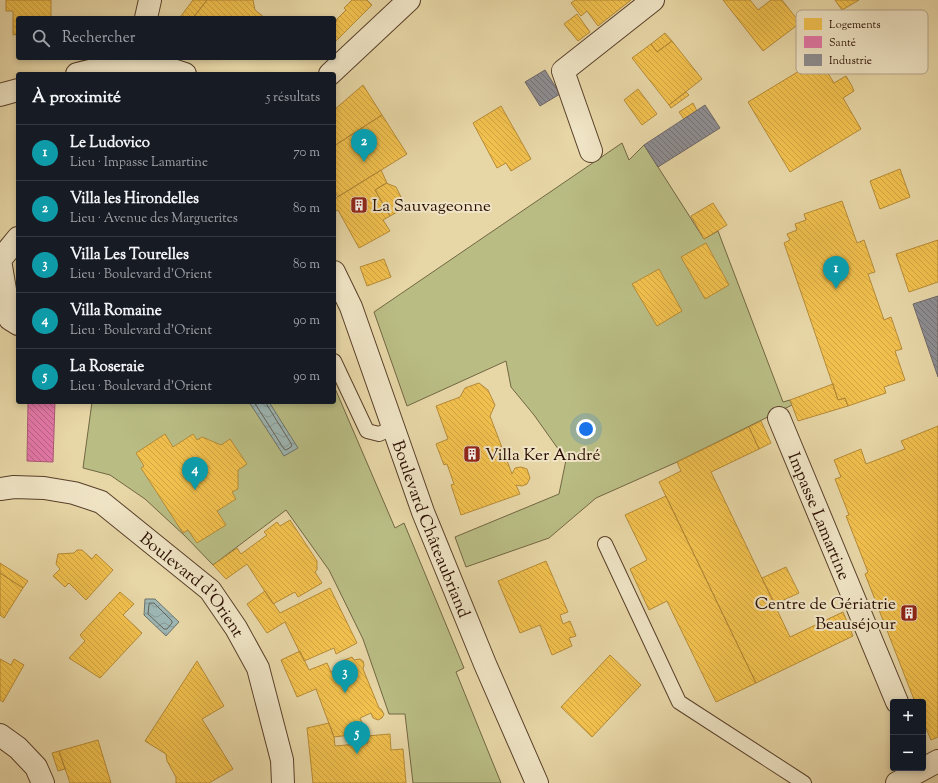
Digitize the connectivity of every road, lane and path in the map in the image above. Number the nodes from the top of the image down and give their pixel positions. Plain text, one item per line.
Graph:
1 (150, 0) edge
2 (409, 0) edge
3 (653, 0) edge
4 (146, 16) edge
5 (136, 61) edge
6 (86, 72) edge
7 (178, 72) edge
8 (332, 72) edge
9 (16, 91) edge
10 (0, 95) edge
11 (591, 151) dead end
12 (16, 240) edge
13 (336, 276) edge
14 (16, 323) edge
15 (336, 365) edge
16 (779, 418) dead end
17 (393, 428) junction
18 (0, 489) edge
19 (605, 544) dead end
20 (896, 699) edge
21 (0, 735) edge
22 (928, 765) edge
23 (43, 783) edge
24 (283, 783) edge
25 (537, 783) edge
26 (804, 783) edge
27 (897, 783) edge

1 - 4 street
2 - 8 street
3 - 11 street
5 - 6 street
5 - 7 street
9 - 10 street
12 - 14 street
13 - 17 street, Boulevard Châteaubriand
15 - 17 lane
16 - 20 street, Impasse Lamartine
17 - 25 street, Boulevard Châteaubriand
18 - 24 street, Boulevard d'Orient
19 - 26 lane
21 - 23 street
22 - 27 street

